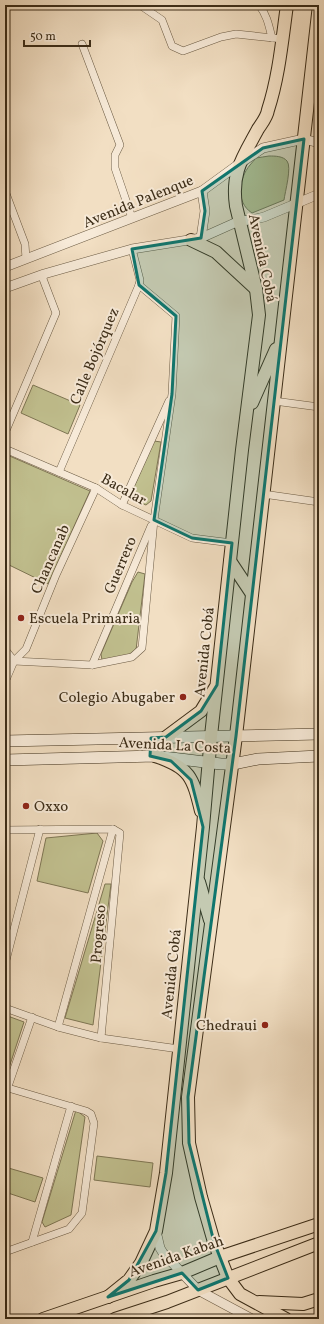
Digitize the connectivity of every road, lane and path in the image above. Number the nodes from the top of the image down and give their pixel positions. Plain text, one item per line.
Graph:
1 (140, 5) edge
2 (259, 5) edge
3 (287, 5) edge
4 (319, 7) edge
5 (277, 39) junction
6 (82, 44) dead end
7 (304, 139) junction
8 (319, 143) edge
9 (239, 164) junction
10 (5, 191) edge
11 (202, 191) junction
12 (319, 194) edge
13 (296, 203) junction
14 (132, 218) junction
15 (239, 221) junction
16 (196, 239) junction
17 (132, 249) junction
18 (26, 259) junction
19 (5, 267) edge
20 (44, 274) junction
21 (139, 285) junction
22 (5, 288) edge
23 (256, 289) junction
24 (281, 337) junction
25 (172, 394) junction
26 (274, 401) junction
27 (319, 406) edge
28 (246, 416) junction
29 (5, 432) edge
30 (5, 449) edge
31 (59, 472) junction
32 (96, 488) junction
33 (263, 494) junction
34 (319, 502) edge
35 (122, 505) junction
36 (154, 520) junction
37 (232, 543) junction
38 (230, 561) junction
39 (252, 594) junction
40 (5, 651) edge
41 (14, 661) junction
42 (92, 665) junction
43 (5, 682) edge
44 (217, 685) junction
45 (319, 734) edge
46 (211, 736) junction
47 (236, 736) junction
48 (166, 737) junction
49 (151, 738) junction
50 (5, 741) edge
51 (153, 756) junction
52 (319, 756) edge
53 (5, 760) edge
54 (209, 762) junction
55 (233, 764) junction
56 (203, 819) junction
57 (40, 829) junction
58 (113, 829) junction
59 (5, 830) edge
60 (197, 875) junction
61 (211, 925) junction
62 (5, 964) edge
63 (5, 1008) edge
64 (32, 1017) junction
65 (58, 1027) junction
66 (101, 1038) junction
67 (179, 1049) junction
68 (8, 1088) junction
69 (5, 1095) edge
70 (188, 1097) junction
71 (71, 1106) junction
72 (172, 1124) junction
73 (319, 1224) edge
74 (156, 1231) junction
75 (32, 1242) junction
76 (319, 1243) edge
77 (5, 1252) edge
78 (220, 1257) junction
79 (182, 1273) junction
80 (228, 1278) junction
81 (198, 1290) junction
82 (108, 1297) junction
83 (319, 1299) edge
84 (256, 1302) junction
85 (43, 1319) edge
86 (115, 1319) edge
87 (252, 1319) edge
88 (286, 1319) edge

1 - 5 street
2 - 5 street
3 - 5 main road, Avenida Cobá
4 - 7 main road, Avenida Cobá
5 - 9 main road, Avenida Cobá
6 - 14 street
7 - 8 street, Avenida Palenque
7 - 9 street, Avenida Palenque
7 - 13 main road, Avenida Cobá
9 - 11 street, Avenida Palenque
9 - 15 main road, Avenida Cobá
10 - 18 street
11 - 14 street, Avenida Palenque
11 - 16 street
12 - 13 street
13 - 15 street
13 - 24 main road, Avenida Cobá
14 - 18 street, Avenida Palenque
15 - 16 street
15 - 23 main road, Avenida Cobá
16 - 17 street
16 - 23 main road
17 - 20 street
17 - 21 street
18 - 19 street, Avenida Palenque
20 - 22 street
20 - 29 street
21 - 25 street
21 - 31 street, Calle Bojórquez
23 - 28 main road, Avenida Cobá
24 - 26 main road, Avenida Cobá
24 - 28 main road
25 - 35 street
25 - 36 street
26 - 27 street
26 - 33 main road, Avenida Cobá
28 - 37 main road, Avenida Cobá
30 - 31 street, Bacalar
31 - 32 street, Bacalar
32 - 35 street, Bacalar
32 - 41 street, Chancanab
33 - 34 street
33 - 39 main road, Avenida Cobá
35 - 36 street, Bacalar
36 - 37 street, Bacalar
36 - 42 street, Guerrero
36 - 42 street
37 - 38 main road, Avenida Cobá
38 - 39 main road
38 - 44 main road, Avenida Cobá
39 - 47 main road, Avenida Cobá
40 - 41 street
41 - 42 street
41 - 43 street, Chancanab
44 - 46 main road, Avenida Cobá
44 - 48 main road
45 - 47 main road, Avenida La Costa
46 - 47 main road, Avenida La Costa
46 - 48 main road, Avenida La Costa
46 - 54 main road, Avenida Cobá
47 - 55 main road, Avenida Cobá
48 - 49 main road, Avenida La Costa
49 - 50 main road, Avenida La Costa
49 - 51 main road
51 - 53 main road, Avenida La Costa
51 - 54 main road, Avenida La Costa
51 - 56 main road
52 - 55 main road, Avenida La Costa
54 - 55 main road, Avenida La Costa
54 - 56 main road, Avenida Cobá
55 - 61 main road, Avenida Cobá
56 - 60 main road, Avenida Cobá
57 - 58 street
57 - 59 street
57 - 62 street
58 - 65 street
58 - 66 street, Progreso
60 - 61 main road
60 - 67 main road, Avenida Cobá
61 - 70 main road, Avenida Cobá
63 - 64 street
64 - 65 street
64 - 68 street
65 - 66 street
66 - 67 street
67 - 72 main road, Avenida Cobá
68 - 69 street
68 - 71 street
70 - 72 main road
70 - 78 main road, Avenida Cobá
71 - 75 street
71 - 75 street
72 - 74 main road, Avenida Cobá
73 - 78 main road, Avenida Kabah
74 - 79 street
74 - 82 main road, Avenida Cobá
75 - 77 street
76 - 80 main road
78 - 79 main road, Avenida Kabah
78 - 80 main road, Avenida Cobá
79 - 81 street
79 - 82 main road, Avenida Kabah
80 - 81 main road
80 - 84 main road, Avenida Cobá
81 - 86 main road
81 - 87 street
82 - 85 main road, Avenida Kabah
83 - 84 main road
84 - 88 main road, Avenida Cobá

